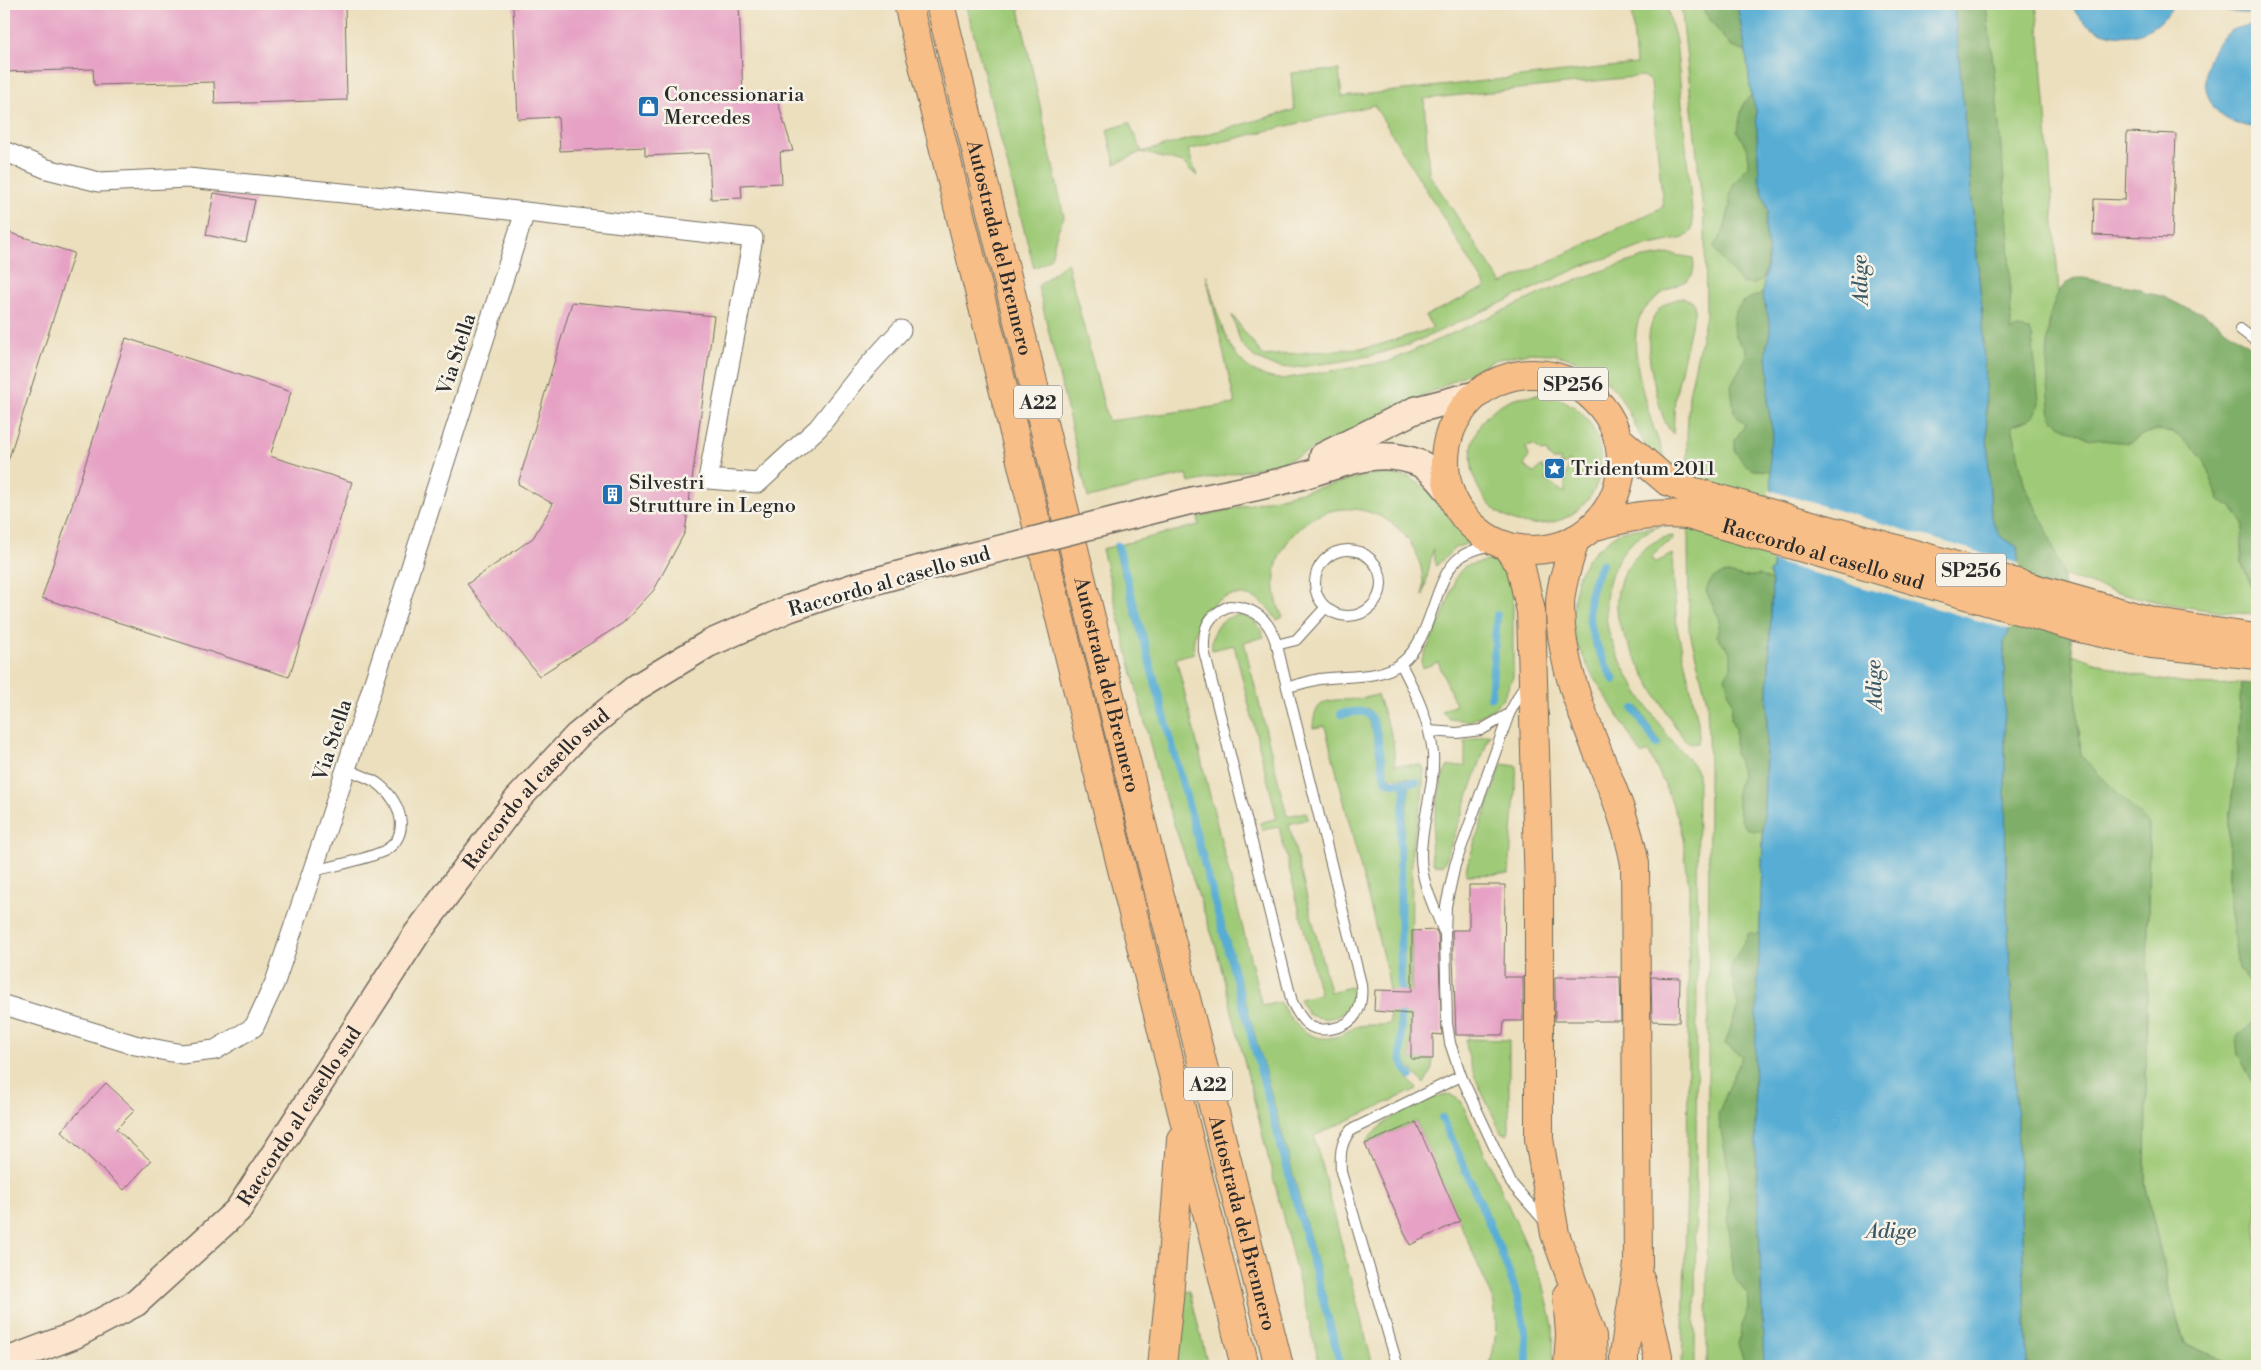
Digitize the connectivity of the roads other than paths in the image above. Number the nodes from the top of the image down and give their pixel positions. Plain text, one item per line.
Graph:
1 (908, 4) edge
2 (940, 4) edge
3 (4, 150) edge
4 (526, 212) junction
5 (2240, 329) dead end
6 (901, 330) dead end
7 (2257, 342) edge
8 (1477, 394) junction
9 (1618, 439) junction
10 (1257, 488) junction
11 (1451, 494) junction
12 (1688, 503) junction
13 (1584, 533) junction
14 (1502, 544) junction
15 (1326, 607) junction
16 (2257, 638) edge
17 (1276, 644) junction
18 (2257, 655) edge
19 (1401, 664) junction
20 (1533, 670) junction
21 (1287, 687) junction
22 (1510, 714) junction
23 (1428, 731) junction
24 (346, 769) junction
25 (312, 870) junction
26 (1445, 935) junction
27 (4, 1004) edge
28 (1461, 1076) junction
29 (1183, 1115) junction
30 (1555, 1234) junction
31 (1638, 1265) junction
32 (1565, 1266) junction
33 (4, 1362) edge
34 (1397, 1364) dead end
35 (1162, 1366) edge
36 (1245, 1366) edge
37 (1279, 1366) edge
38 (1568, 1366) edge
39 (1593, 1366) edge
40 (1624, 1366) edge
41 (1658, 1366) edge

1 - 29 main road, Autostrada del Brennero / A22
2 - 37 main road, Autostrada del Brennero / A22
3 - 4 street
4 - 6 street
4 - 24 street, Via Stella
5 - 7 lane
8 - 9 main road, Raccordo al casello sud / SP256
8 - 10 main road, Raccordo al casello sud / SP256
8 - 11 main road, Raccordo al casello sud / SP256
9 - 12 main road, Raccordo al casello sud / SP256
9 - 13 main road, Raccordo al casello sud / SP256
10 - 11 main road, Raccordo al casello sud / SP256
10 - 33 main road, Raccordo al casello sud / SP256, bridge
11 - 14 main road, Raccordo al casello sud / SP256
12 - 13 main road, Raccordo al casello sud / SP256
12 - 16 main road, Raccordo al casello sud / SP256
12 - 18 main road, Raccordo al casello sud / SP256
13 - 14 main road, Raccordo al casello sud / SP256
13 - 31 main road
14 - 19 lane
14 - 20 main road
15 - 15 lane
15 - 17 lane
17 - 21 lane
17 - 21 lane
19 - 21 lane
19 - 23 lane
20 - 22 lane
20 - 30 main road
22 - 23 lane
22 - 26 lane
23 - 26 lane
24 - 25 street, Via Stella
24 - 25 lane
25 - 27 street, Via Stella
26 - 28 lane
28 - 30 lane
28 - 34 lane
29 - 35 main road
29 - 36 main road, Autostrada del Brennero / A22
30 - 32 main road
31 - 40 main road
31 - 41 main road
32 - 38 main road
32 - 39 main road

